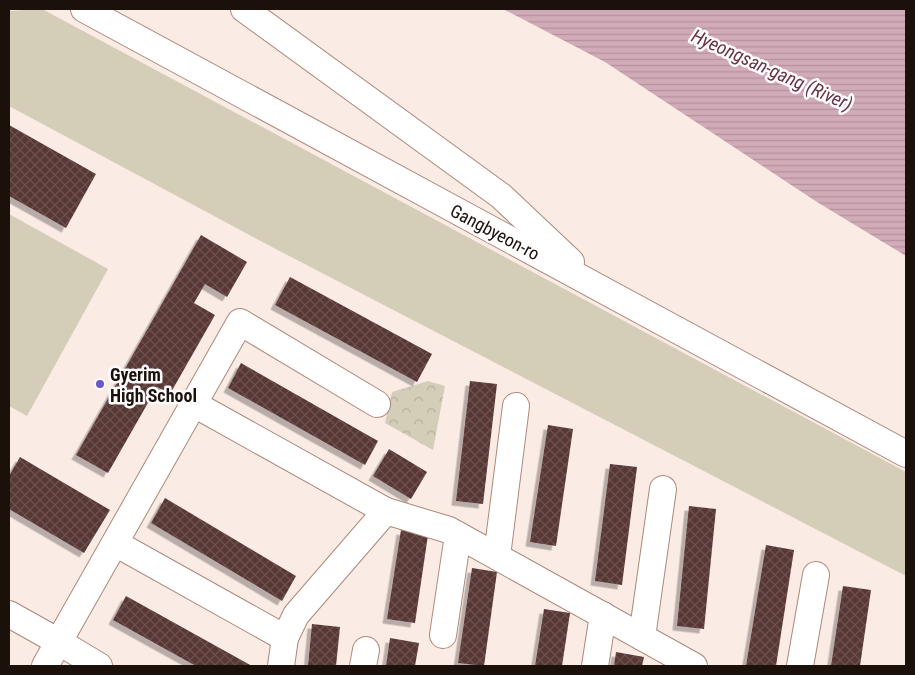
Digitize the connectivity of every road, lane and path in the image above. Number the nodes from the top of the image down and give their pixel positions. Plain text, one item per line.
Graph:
1 (84, 9) edge
2 (244, 9) edge
3 (596, 287) junction
4 (194, 404) junction
5 (377, 404) dead end
6 (516, 406) dead end
7 (906, 454) edge
8 (663, 489) dead end
9 (386, 511) junction
10 (458, 535) junction
11 (115, 543) junction
12 (497, 556) junction
13 (816, 575) dead end
14 (9, 614) edge
15 (603, 615) junction
16 (443, 635) dead end
17 (285, 638) junction
18 (642, 638) junction
19 (59, 642) junction
20 (45, 666) edge
21 (99, 666) edge
22 (281, 666) edge
23 (595, 666) edge
24 (694, 666) edge
25 (800, 666) edge

1 - 3 street, Gangbyeon-ro
2 - 3 street
3 - 7 street, Gangbyeon-ro
4 - 5 street
4 - 9 street
4 - 11 street
6 - 12 street
8 - 18 street
9 - 10 street
9 - 17 street
10 - 12 street
10 - 16 street
11 - 17 street
11 - 19 street
12 - 15 street
13 - 25 street
14 - 19 street
15 - 18 street
15 - 23 street
17 - 22 street
18 - 24 street
19 - 20 street
19 - 21 street

